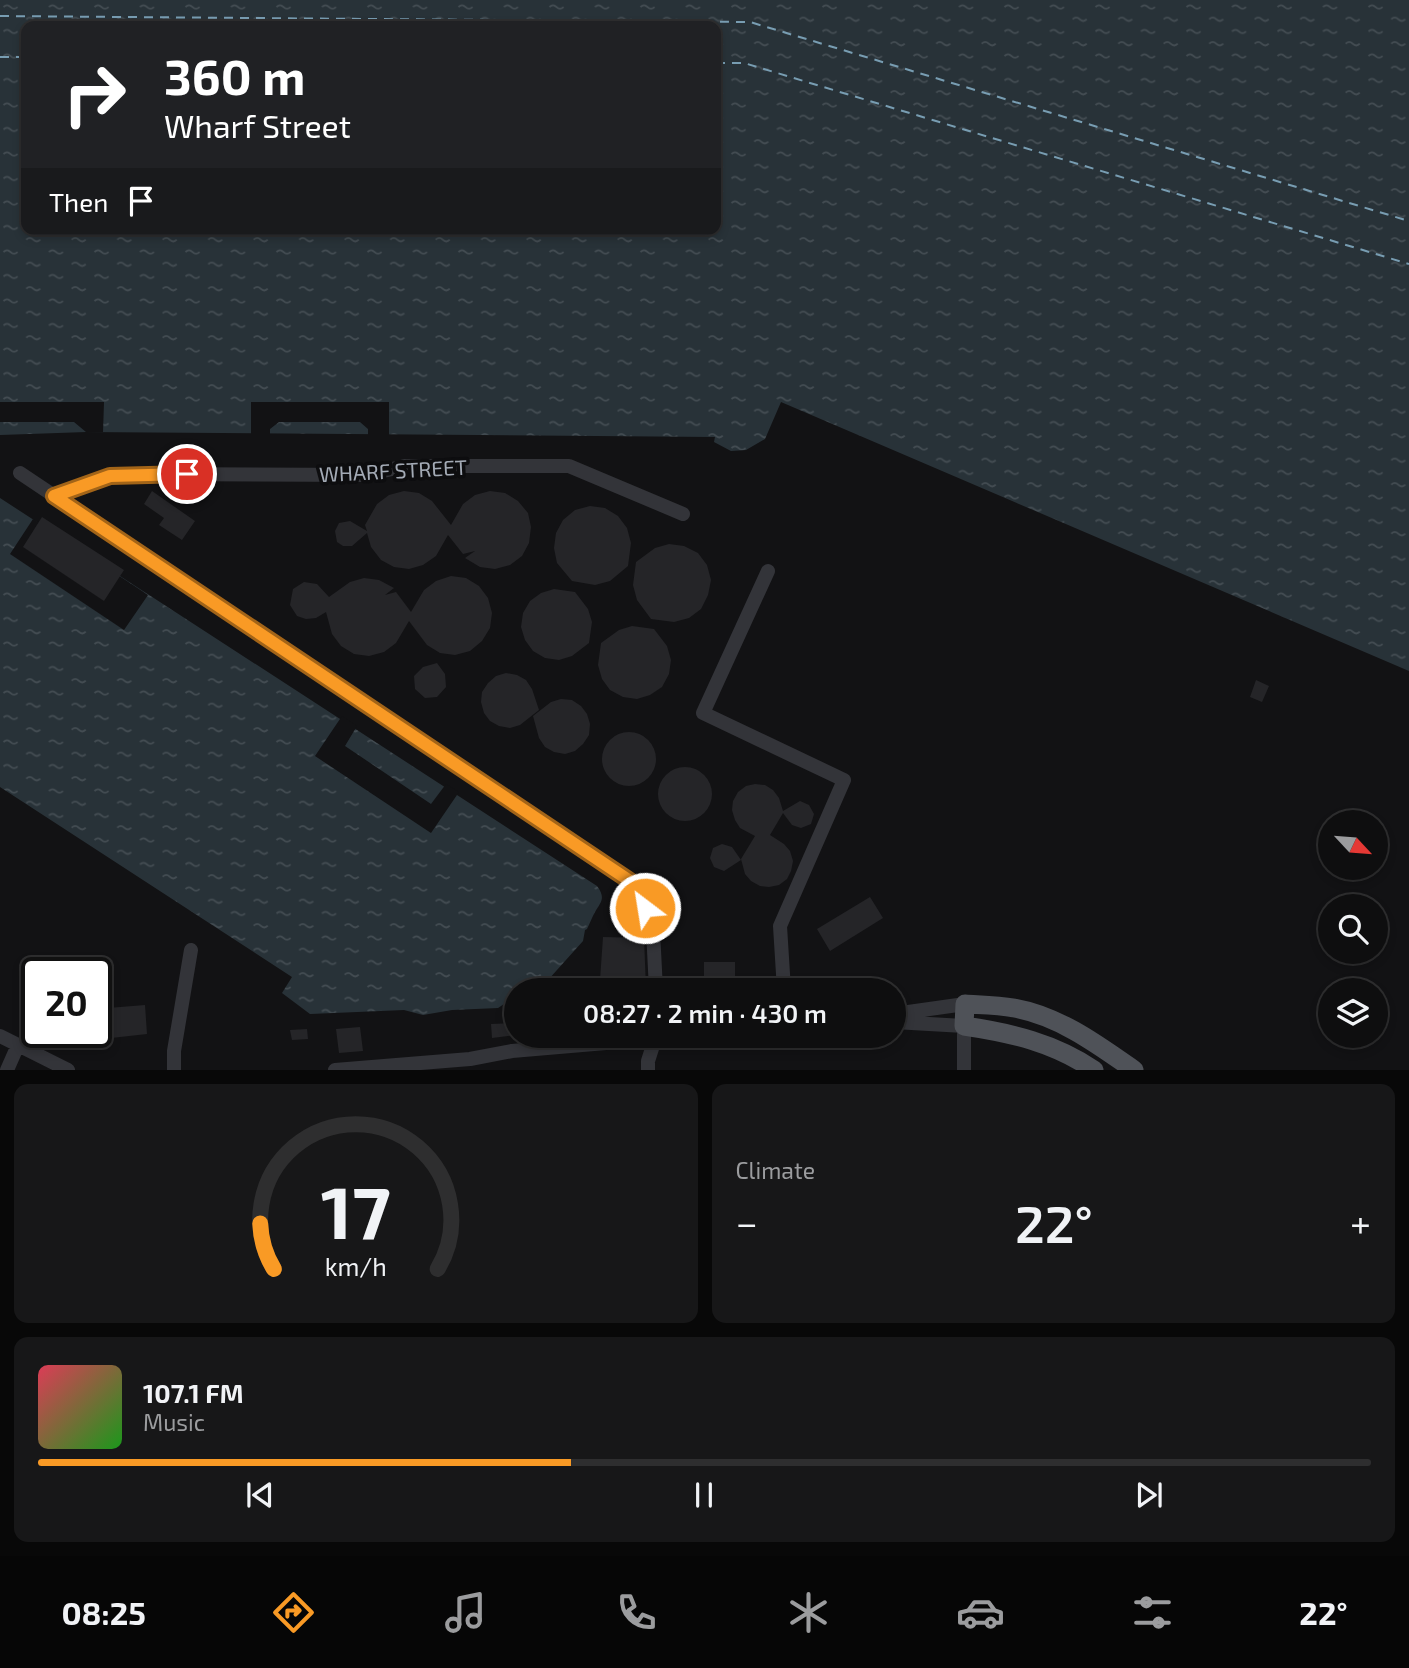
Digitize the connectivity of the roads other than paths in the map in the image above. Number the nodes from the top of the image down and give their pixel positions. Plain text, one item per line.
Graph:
1 (20, 473) dead end
2 (54, 496) junction
3 (683, 514) dead end
4 (768, 571) dead end
5 (191, 950) dead end
6 (655, 978) edge
7 (783, 978) edge
8 (965, 1004) junction
9 (906, 1012) edge
10 (906, 1023) edge
11 (964, 1027) junction
12 (0, 1036) edge
13 (18, 1045) junction
14 (545, 1048) edge
15 (653, 1048) edge
16 (470, 1064) edge
17 (7, 1069) edge
18 (68, 1069) edge
19 (174, 1069) edge
20 (335, 1069) edge
21 (648, 1069) edge
22 (964, 1069) edge
23 (1094, 1069) edge
24 (1134, 1069) edge

1 - 2 street
2 - 3 street, WHARF STREET
2 - 6 street
4 - 7 street
5 - 19 street
8 - 9 street
8 - 11 main road
8 - 24 main road
10 - 11 street
11 - 22 street
11 - 23 main road
12 - 13 street
13 - 17 street
13 - 18 street
14 - 16 street
15 - 21 street
16 - 20 street

